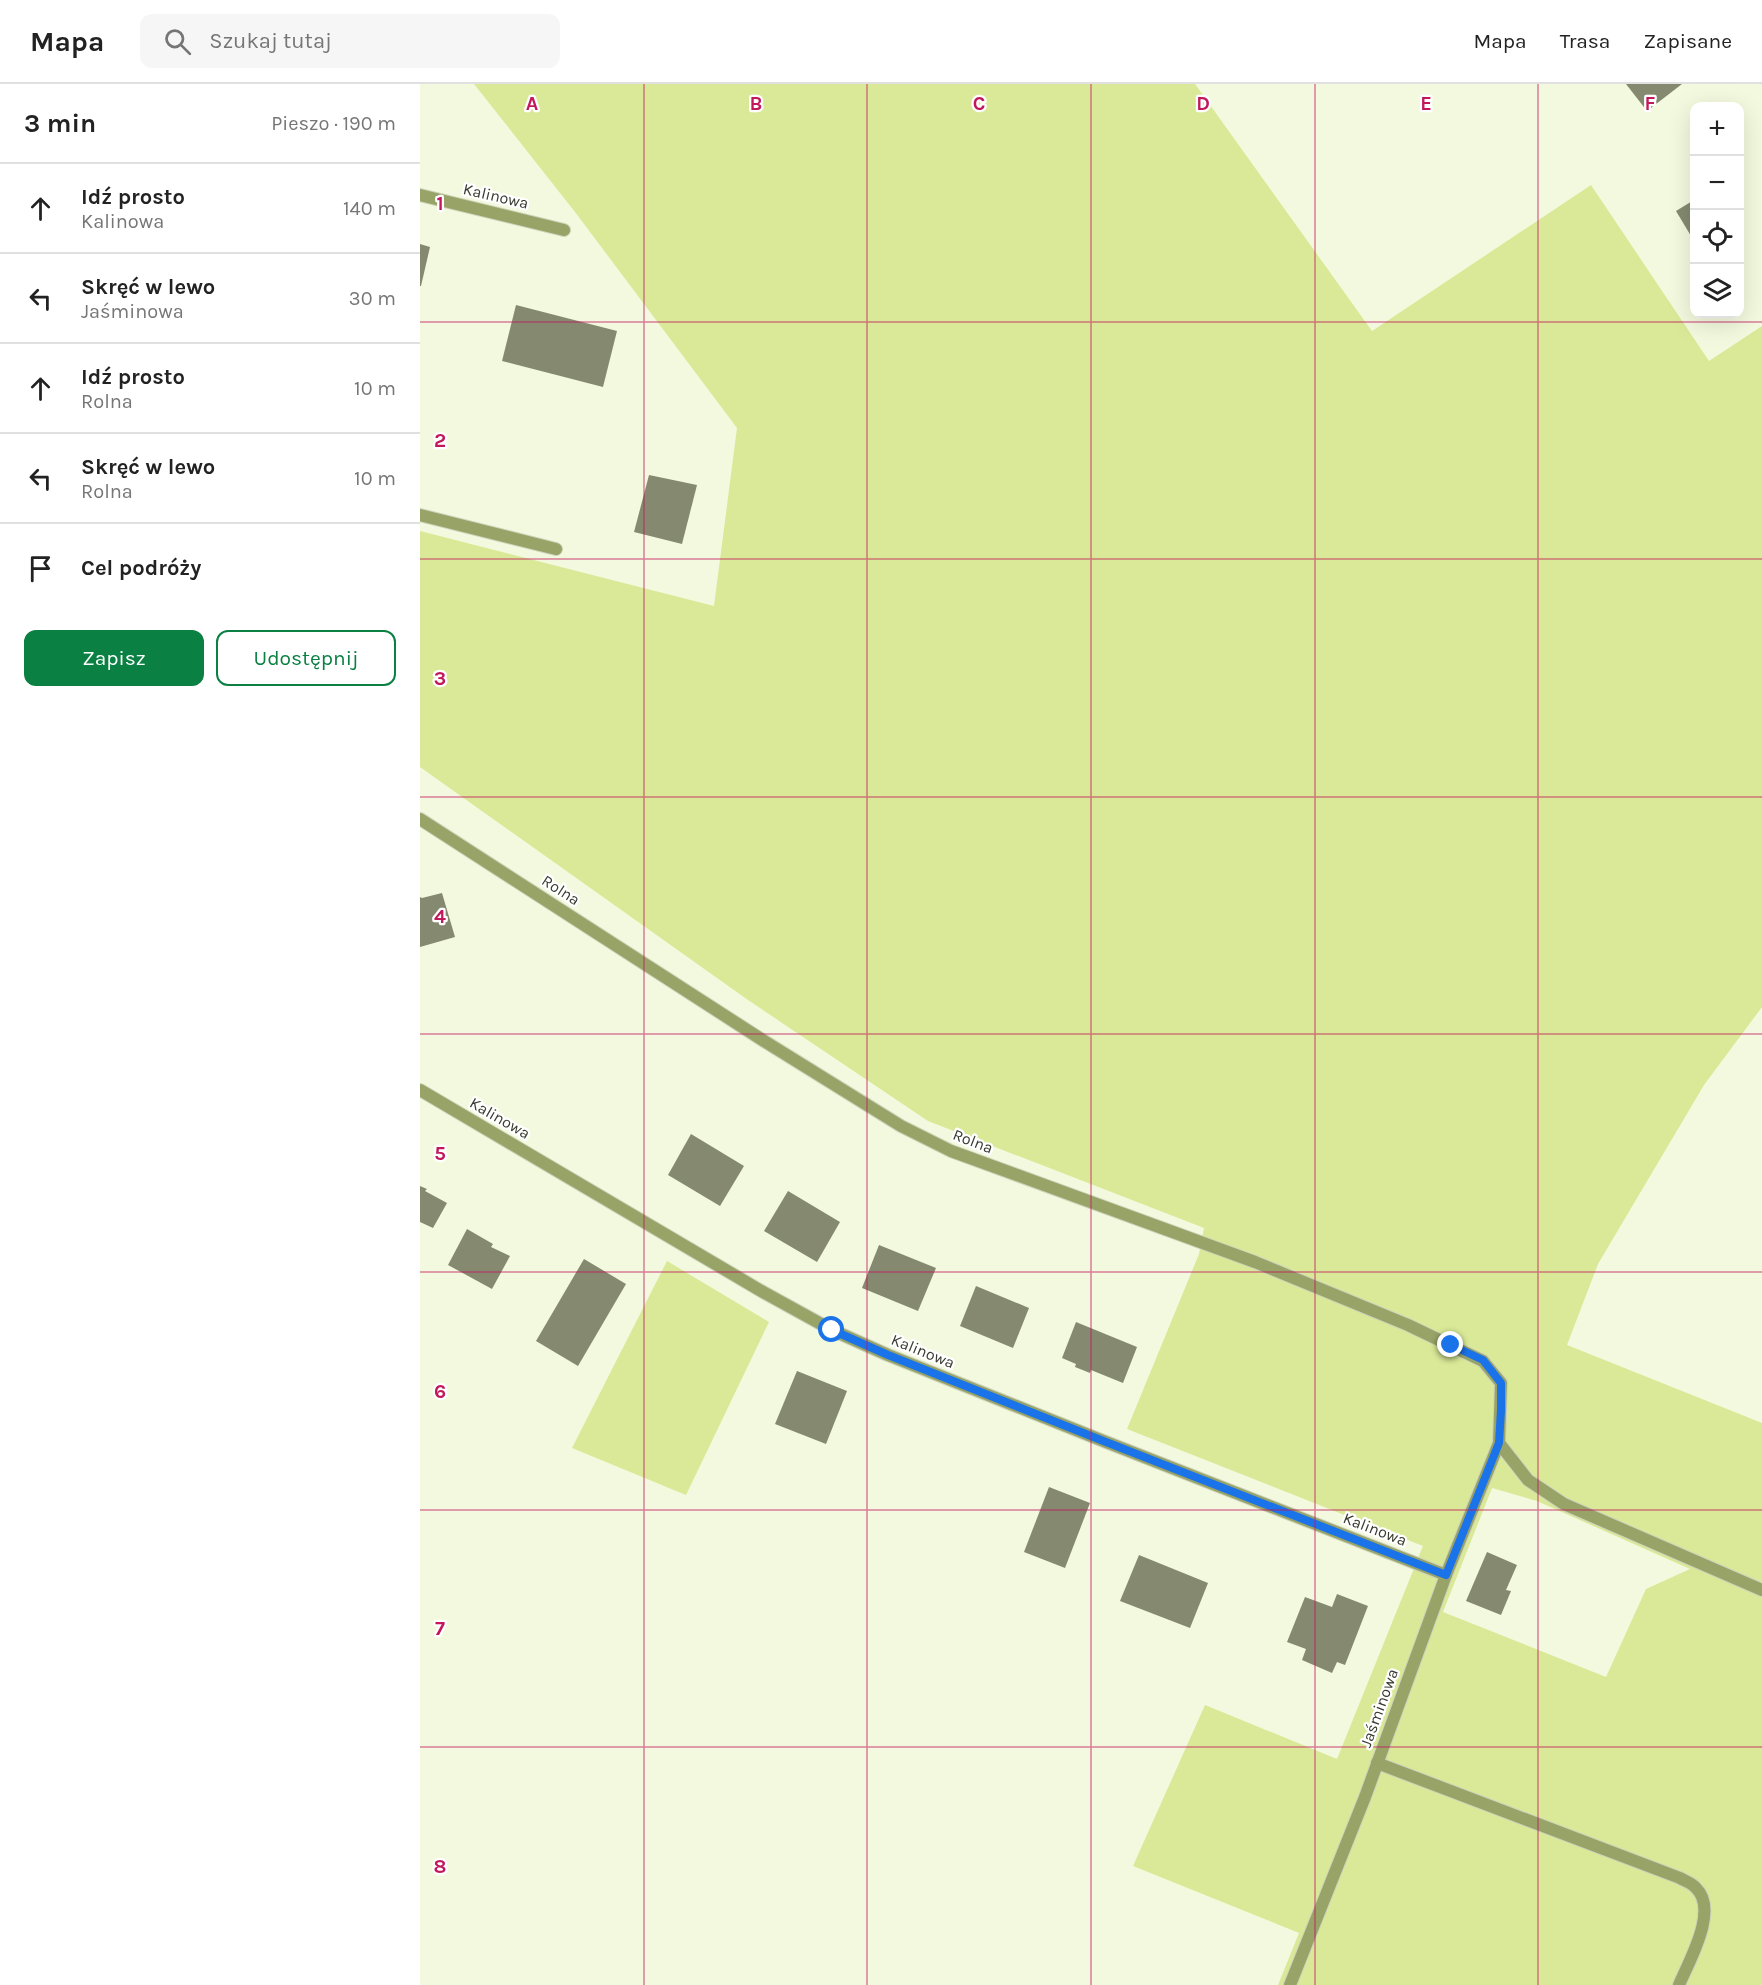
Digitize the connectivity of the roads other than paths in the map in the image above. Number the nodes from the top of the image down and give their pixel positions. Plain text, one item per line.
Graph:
1 (420, 195) edge
2 (564, 230) dead end
3 (420, 515) edge
4 (556, 549) dead end
5 (420, 819) edge
6 (420, 1090) edge
7 (1499, 1443) junction
8 (1446, 1575) junction
9 (1762, 1590) edge
10 (1377, 1762) junction
11 (1290, 1985) edge
12 (1679, 1985) edge

1 - 2 street, Kalinowa
3 - 4 street
5 - 7 street, Rolna
6 - 8 street, Kalinowa
7 - 8 street, Jaśminowa
7 - 9 street
8 - 10 street, Jaśminowa
10 - 11 street, Jaśminowa
10 - 12 street

